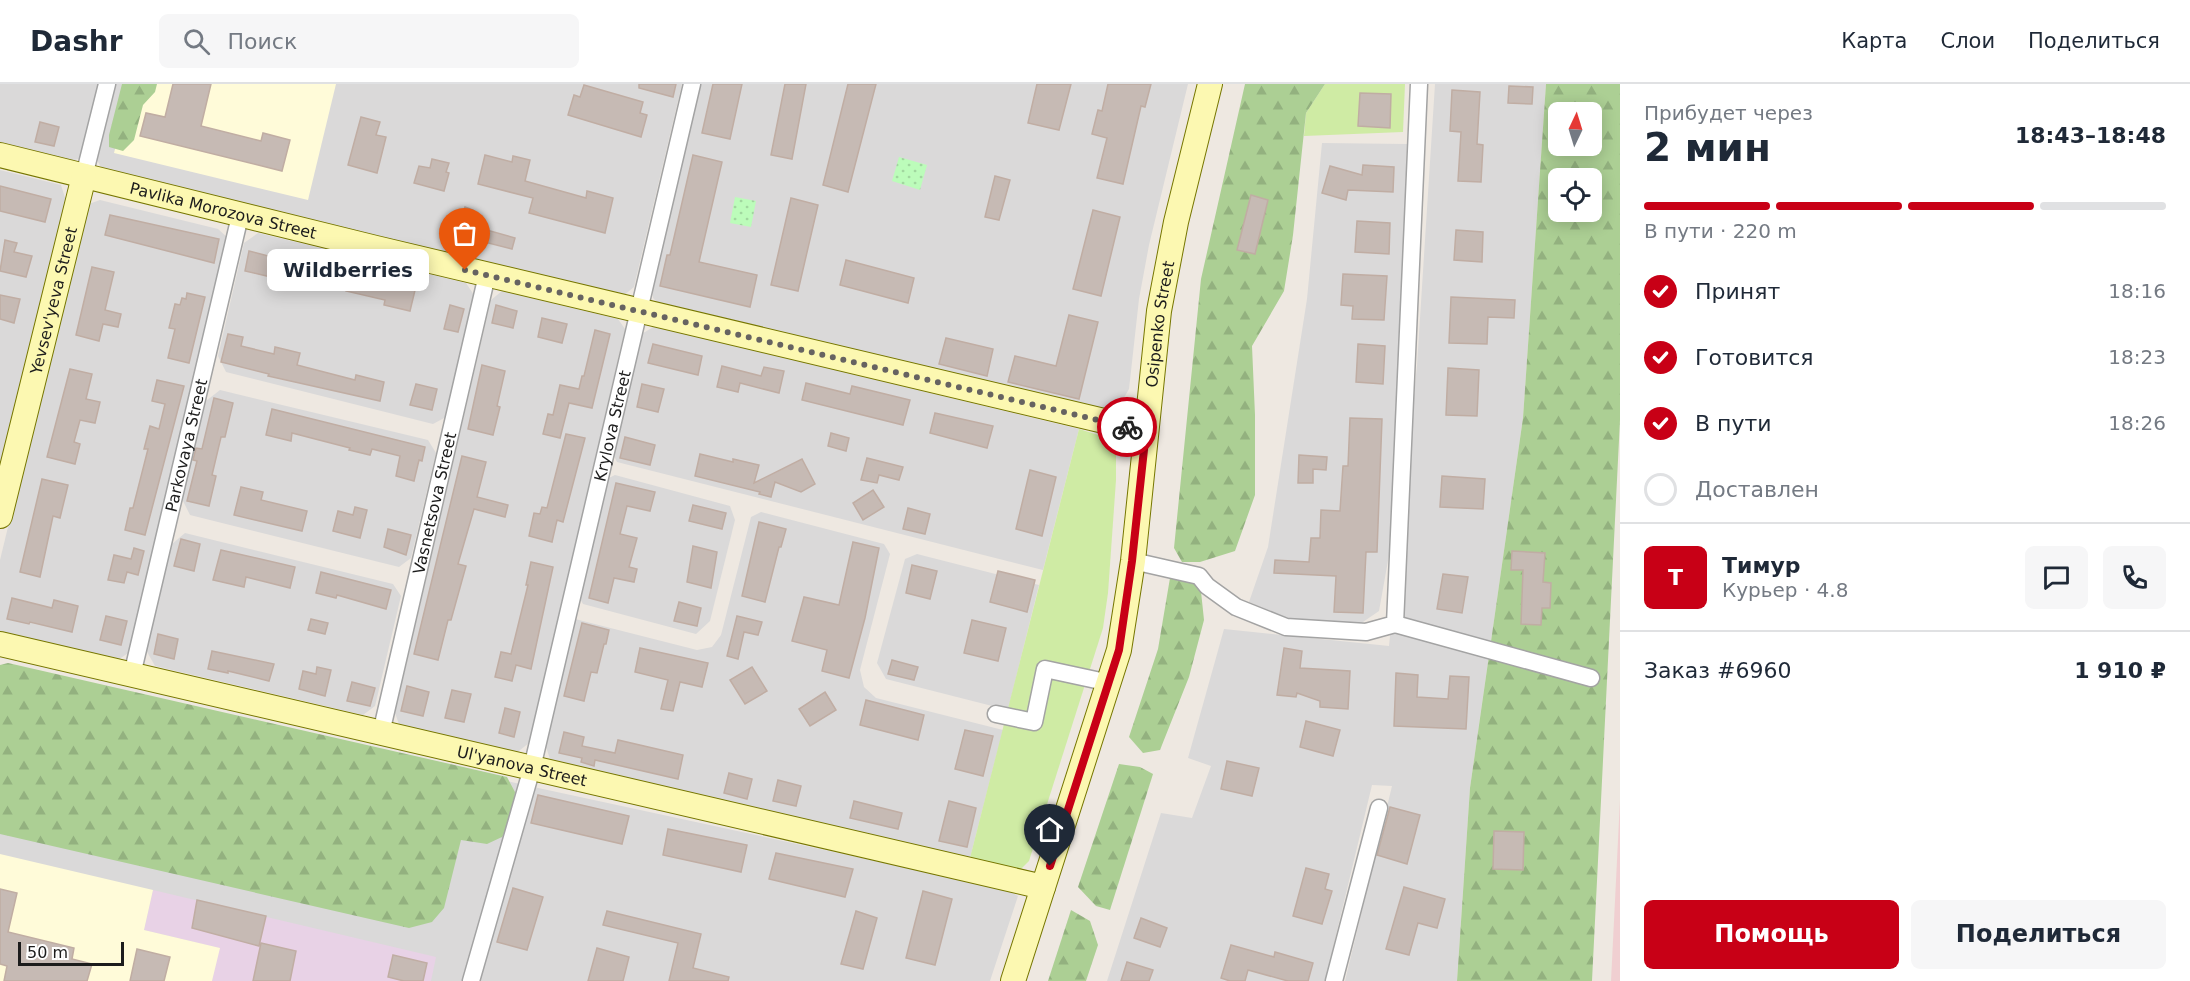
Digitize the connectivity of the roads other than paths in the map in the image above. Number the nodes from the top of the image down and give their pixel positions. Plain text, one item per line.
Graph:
1 (107, 84) edge
2 (692, 84) edge
3 (1210, 84) edge
4 (1419, 84) edge
5 (0, 155) edge
6 (84, 176) junction
7 (240, 216) junction
8 (487, 275) junction
9 (638, 310) junction
10 (1146, 431) junction
11 (0, 516) edge
12 (1132, 561) junction
13 (1395, 624) junction
14 (0, 644) edge
15 (132, 675) junction
16 (1591, 678) dead end
17 (1110, 683) junction
18 (996, 714) dead end
19 (381, 733) junction
20 (532, 768) junction
21 (1379, 808) dead end
22 (1042, 888) junction
23 (471, 981) edge
24 (1013, 981) edge
25 (1334, 981) edge

1 - 6 street, Yevsev'yeva Street
2 - 9 street, Krylova Street
3 - 10 main road, Osipenko Street
4 - 13 street
5 - 6 main road, Pavlika Morozova Street
6 - 7 main road, Pavlika Morozova Street
6 - 11 main road, Yevsev'yeva Street
7 - 8 main road, Pavlika Morozova Street
7 - 15 street, Parkovaya Street
8 - 9 main road, Pavlika Morozova Street
8 - 19 street, Vasnetsova Street
9 - 10 main road, Pavlika Morozova Street
9 - 20 street, Krylova Street
10 - 12 main road, Osipenko Street
12 - 13 street
12 - 17 main road, Osipenko Street
13 - 16 street
14 - 15 main road, Ul'yanova Street
15 - 19 main road, Ul'yanova Street
17 - 18 street
17 - 22 main road, Osipenko Street
19 - 20 main road, Ul'yanova Street
20 - 22 main road, Ul'yanova Street
20 - 23 street, Krylova Street
21 - 25 street
22 - 24 main road, Osipenko Street

